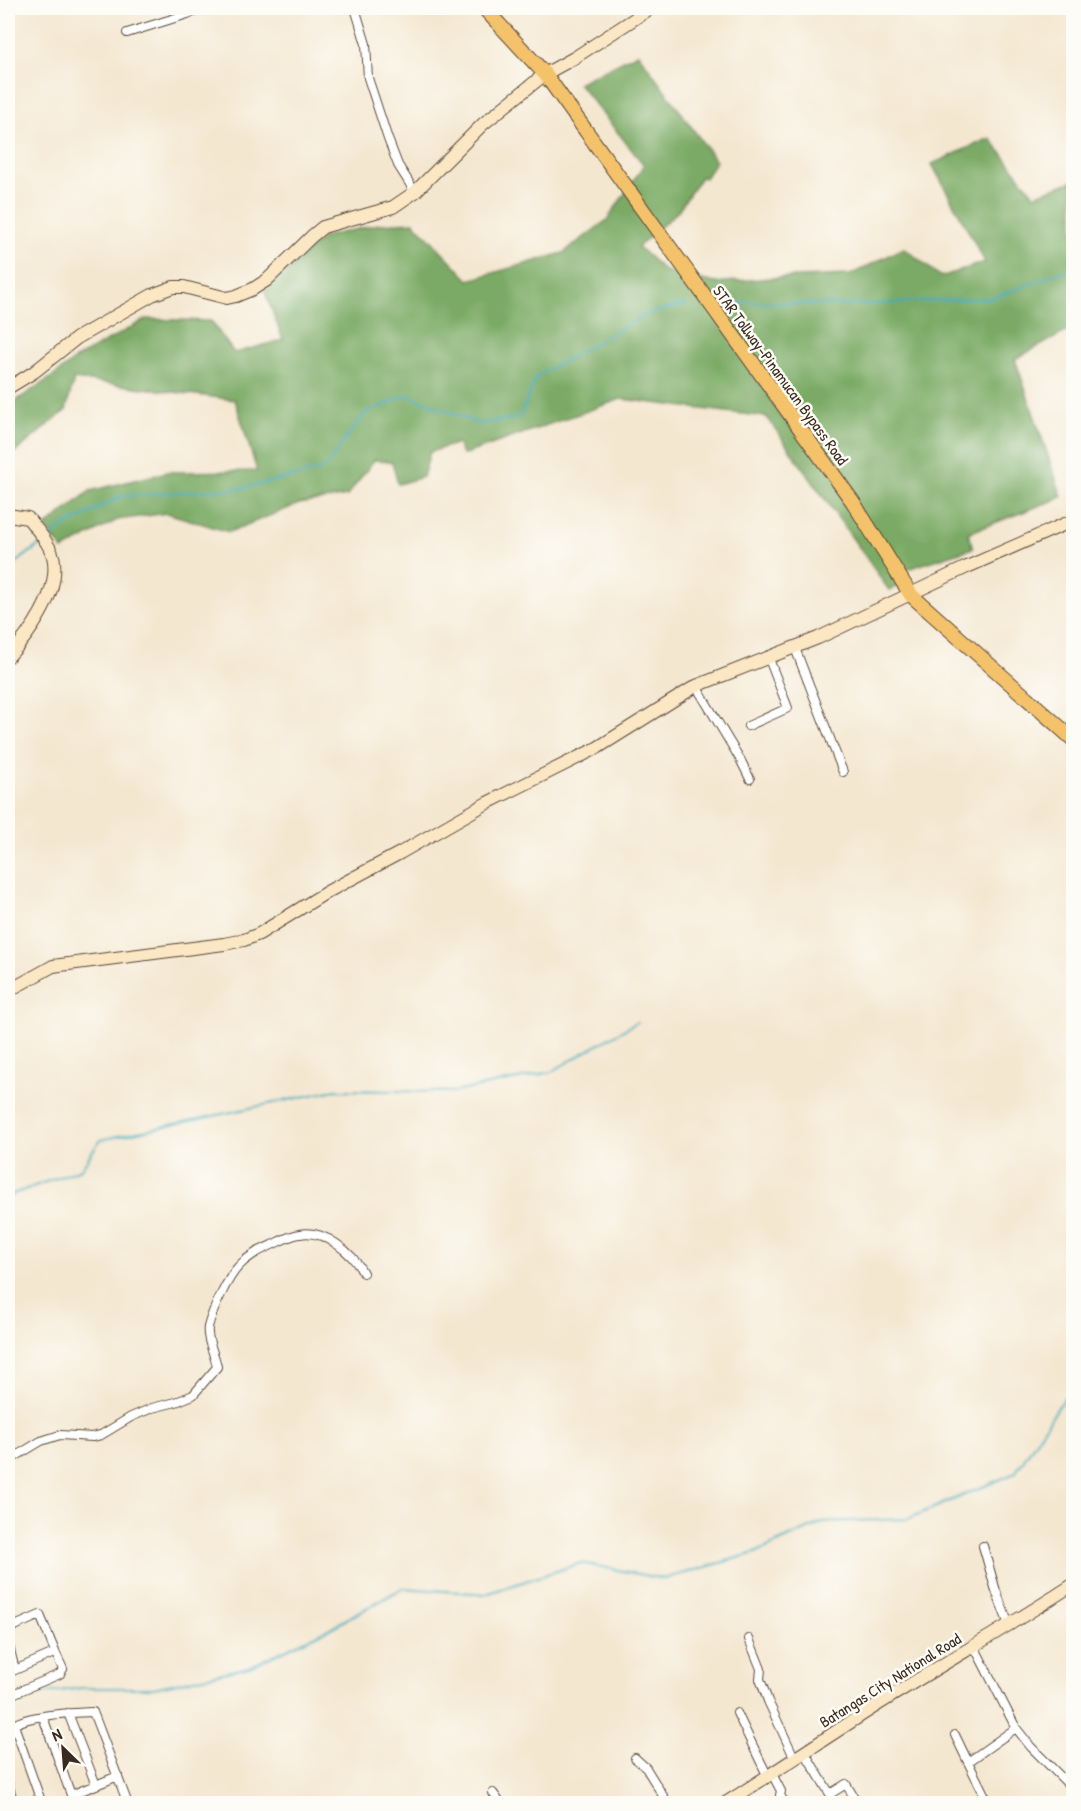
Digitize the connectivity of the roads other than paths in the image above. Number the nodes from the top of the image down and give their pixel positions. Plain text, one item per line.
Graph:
1 (207, 8) edge
2 (355, 8) edge
3 (484, 8) edge
4 (651, 8) edge
5 (127, 33) dead end
6 (545, 74) junction
7 (415, 192) junction
8 (8, 388) edge
9 (8, 515) edge
10 (1074, 520) edge
11 (911, 595) junction
12 (795, 648) junction
13 (8, 657) edge
14 (769, 659) junction
15 (696, 686) junction
16 (748, 726) dead end
17 (1074, 740) edge
18 (843, 772) dead end
19 (750, 779) dead end
20 (8, 991) edge
21 (363, 1273) dead end
22 (8, 1461) edge
23 (983, 1546) dead end
24 (1074, 1584) edge
25 (1009, 1625) junction
26 (8, 1629) edge
27 (749, 1639) dead end
28 (8, 1642) edge
29 (974, 1646) junction
30 (56, 1654) junction
31 (11, 1672) edge
32 (8, 1696) edge
33 (68, 1713) junction
34 (737, 1713) dead end
35 (43, 1717) junction
36 (1016, 1728) junction
37 (955, 1735) dead end
38 (800, 1756) junction
39 (635, 1758) dead end
40 (968, 1762) junction
41 (770, 1775) junction
42 (118, 1776) junction
43 (96, 1785) junction
44 (8, 1788) edge
45 (1074, 1790) edge
46 (493, 1792) dead end
47 (73, 1799) edge
48 (14, 1803) edge
49 (42, 1803) edge
50 (128, 1803) edge
51 (501, 1803) edge
52 (668, 1803) edge
53 (724, 1803) edge
54 (785, 1803) edge
55 (858, 1803) edge
56 (989, 1803) edge

1 - 5 street
2 - 7 street
3 - 6 main road, STAR Tollway-Pinamucan Bypass Road
4 - 6 street
6 - 7 street
6 - 11 main road, STAR Tollway-Pinamucan Bypass Road
7 - 8 street
9 - 13 street
10 - 11 street
11 - 12 street
11 - 17 main road, STAR Tollway-Pinamucan Bypass Road
12 - 14 street
12 - 18 street
14 - 15 street
14 - 16 street
15 - 19 street
15 - 20 street
21 - 22 street
23 - 25 street
24 - 25 street, Batangas City National Road
25 - 29 street, Batangas City National Road
26 - 30 street
27 - 38 street
28 - 31 street
29 - 36 street
29 - 38 street, Batangas City National Road
30 - 31 street
30 - 32 street
33 - 35 street
33 - 42 street
33 - 43 street
34 - 41 street
35 - 47 street
35 - 49 street
36 - 40 street
36 - 45 street
37 - 40 street
38 - 41 street, Batangas City National Road
38 - 55 street
39 - 52 street
40 - 56 street
41 - 53 street, Batangas City National Road
41 - 54 street
42 - 43 street
42 - 50 street
43 - 47 street
44 - 48 street
46 - 51 street

